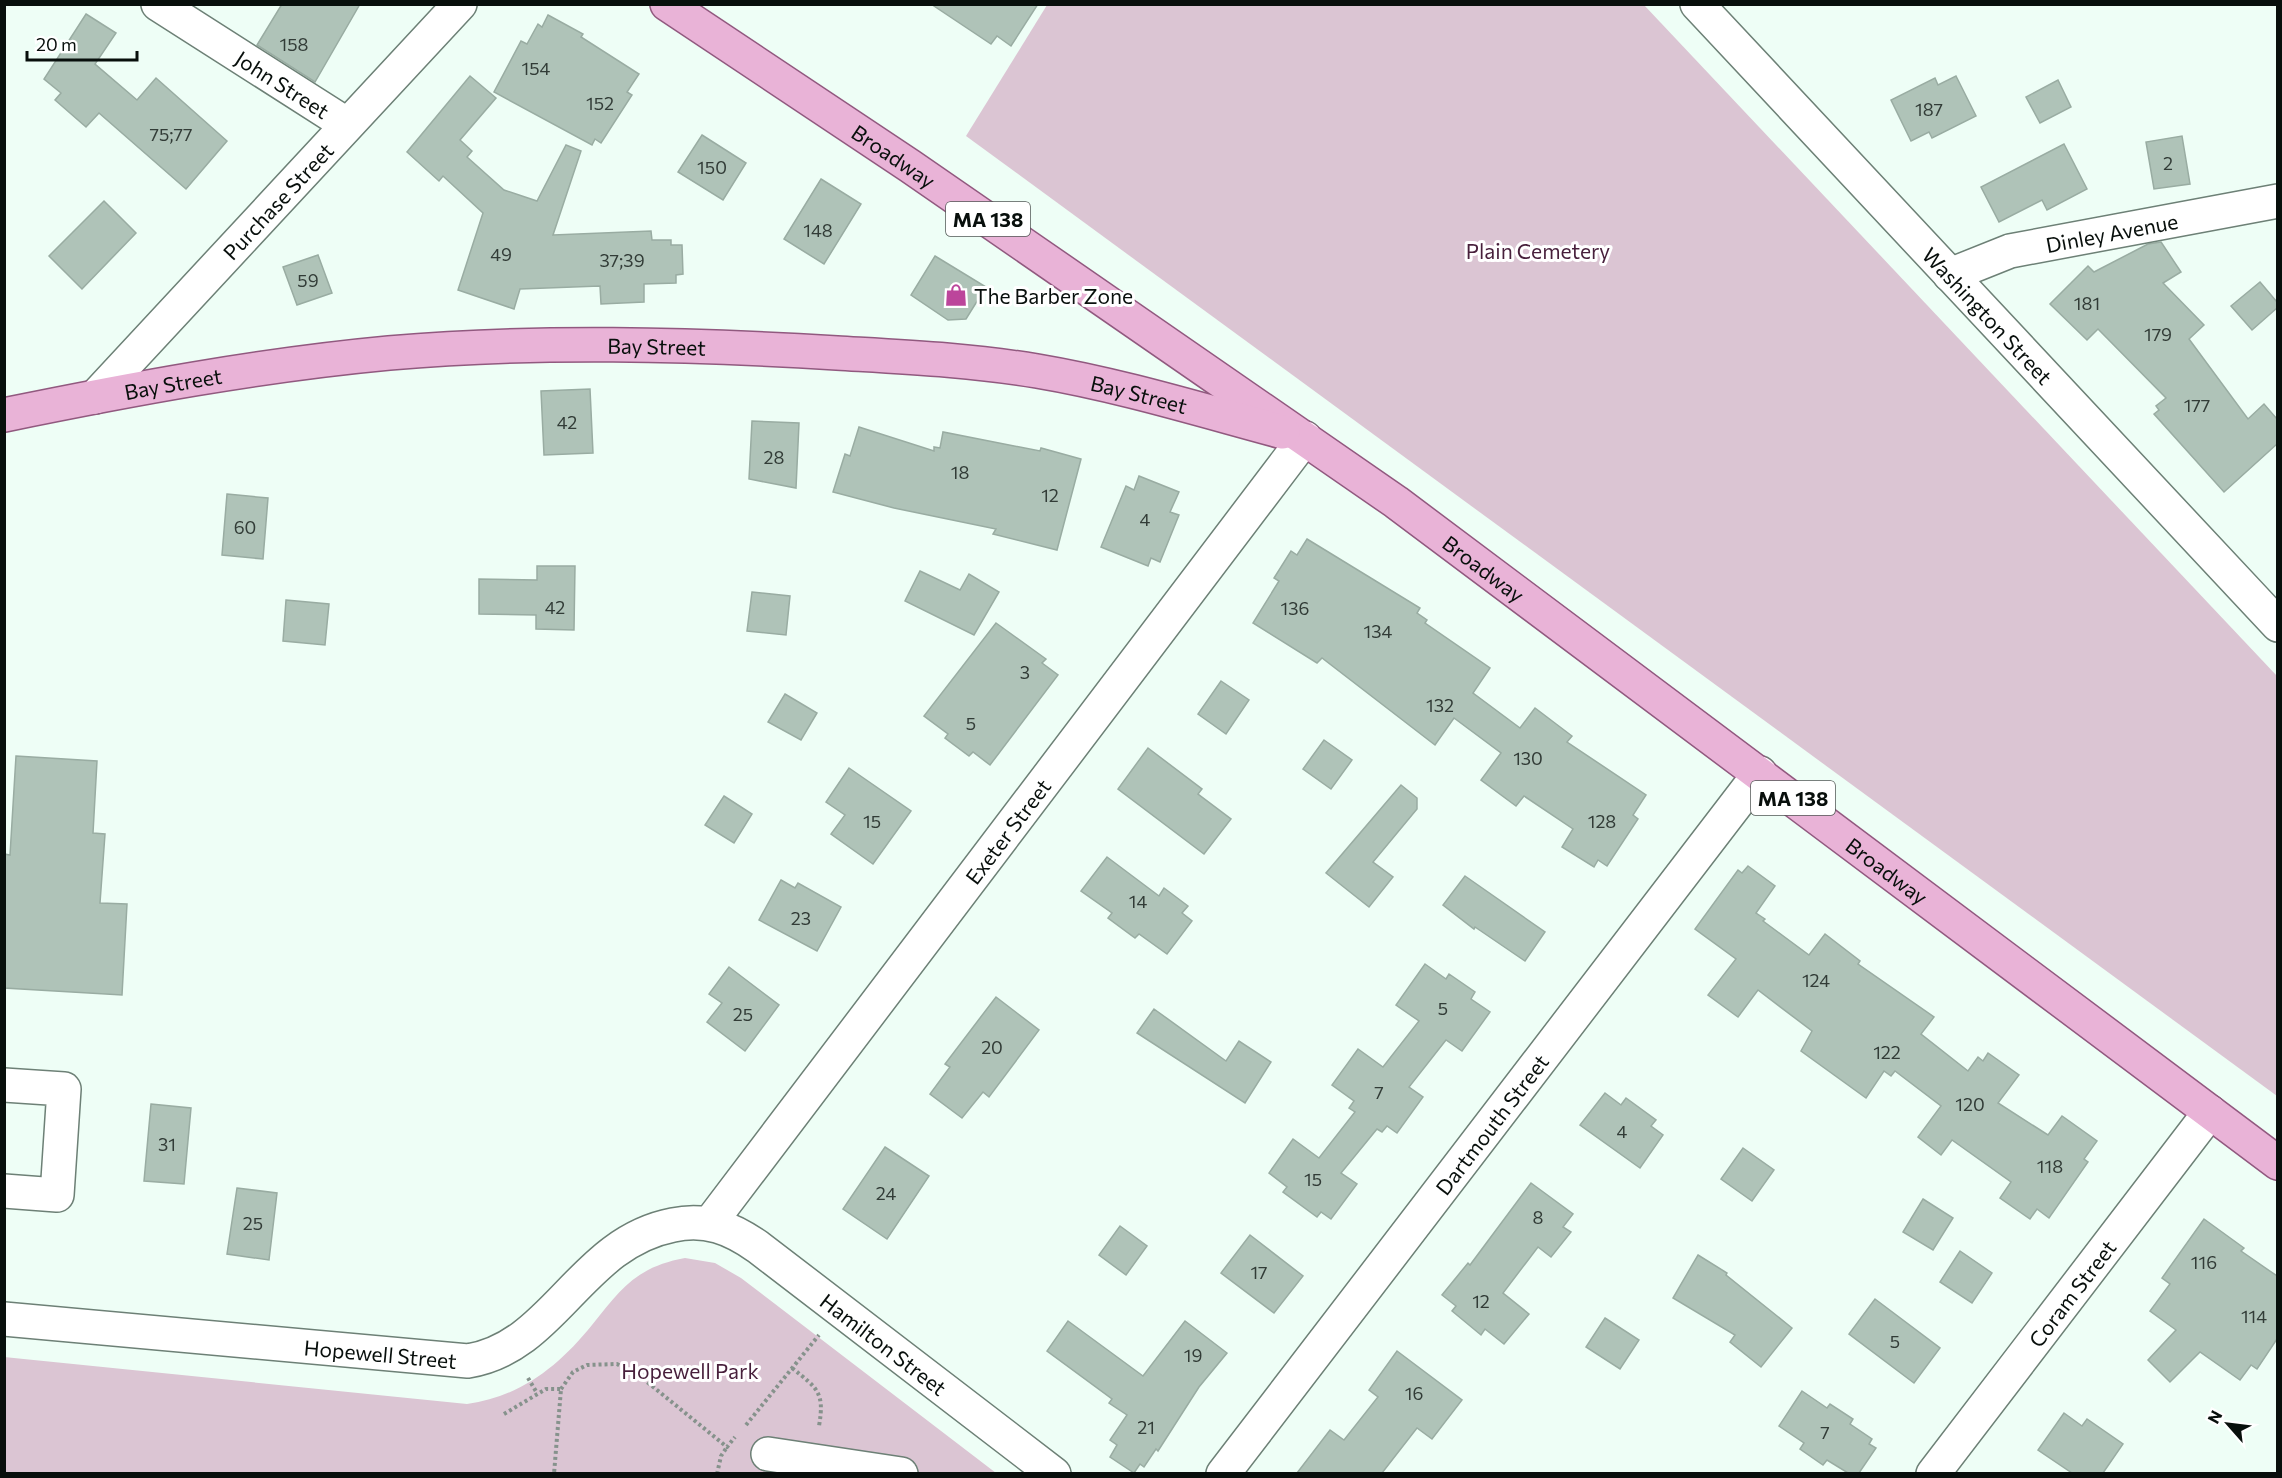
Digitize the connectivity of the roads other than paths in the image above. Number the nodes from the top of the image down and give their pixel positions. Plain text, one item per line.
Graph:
1 (158, 4) edge
2 (460, 4) edge
3 (667, 4) edge
4 (1697, 4) edge
5 (346, 124) junction
6 (2277, 201) edge
7 (1950, 275) junction
8 (95, 397) junction
9 (4, 415) edge
10 (1305, 438) junction
11 (2277, 625) edge
12 (1761, 774) junction
13 (4, 1085) edge
14 (2210, 1112) junction
15 (2277, 1162) edge
16 (4, 1191) edge
17 (710, 1223) junction
18 (4, 1319) edge
19 (768, 1454) dead end
20 (901, 1473) edge
21 (1054, 1473) edge
22 (1223, 1473) edge
23 (1933, 1473) edge

1 - 5 street, John Street
2 - 5 street, Purchase Street
3 - 10 main road, Broadway / MA 138
4 - 7 street, Washington Street
5 - 8 street, Purchase Street
6 - 7 street, Dinley Avenue
7 - 11 street, Washington Street
8 - 9 main road, Bay Street
8 - 10 main road, Bay Street
10 - 12 main road, Broadway / MA 138
10 - 17 street, Exeter Street
12 - 14 main road, Broadway / MA 138
12 - 22 street, Dartmouth Street
13 - 16 street
14 - 15 main road, Broadway / MA 138
14 - 23 street, Coram Street
17 - 18 street, Hopewell Street
17 - 21 street, Hamilton Street
19 - 20 street

